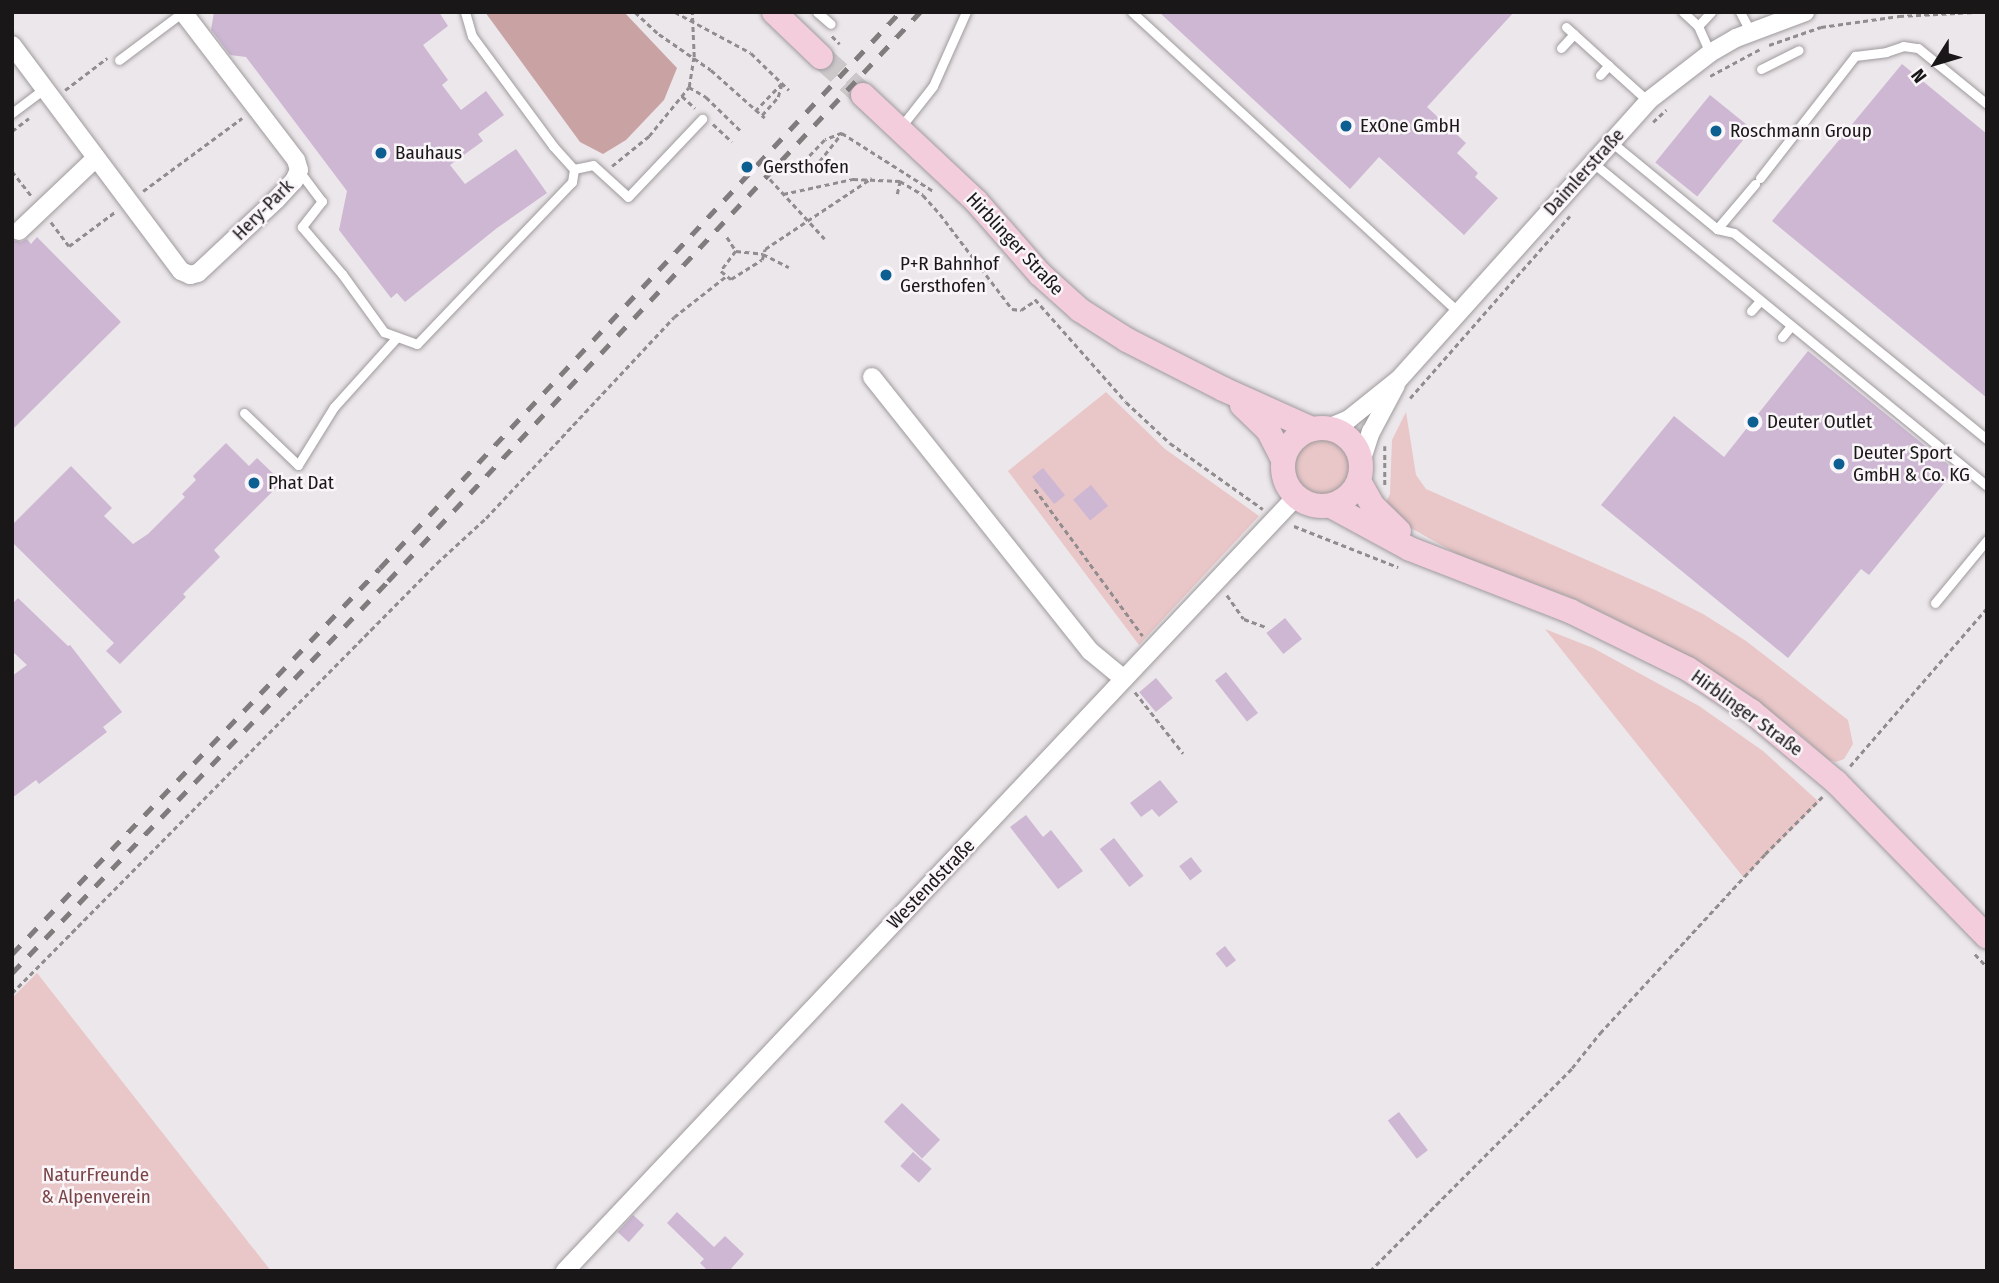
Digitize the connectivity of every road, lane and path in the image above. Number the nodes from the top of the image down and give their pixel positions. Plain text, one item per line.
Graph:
1 (183, 12) edge
2 (465, 12) edge
3 (635, 12) edge
4 (675, 12) edge
5 (692, 12) edge
6 (774, 12) edge
7 (817, 12) edge
8 (966, 12) edge
9 (1132, 12) edge
10 (1683, 12) edge
11 (1711, 12) edge
12 (1740, 12) edge
13 (1805, 12) edge
14 (694, 24) junction
15 (831, 24) dead end
16 (1698, 26) junction
17 (1566, 27) dead end
18 (1750, 32) junction
19 (1574, 34) junction
20 (12, 45) edge
21 (1561, 48) dead end
22 (1799, 50) dead end
23 (1710, 53) junction
24 (116, 57) joint
25 (694, 57) junction
26 (821, 57) tunnel mouth
27 (1609, 65) junction
28 (1760, 69) dead end
29 (1600, 75) dead end
30 (782, 83) junction
31 (688, 87) junction
32 (789, 90) dead end
33 (49, 94) junction
34 (863, 95) tunnel mouth
35 (1648, 101) junction
36 (1987, 104) edge
37 (755, 111) junction
38 (12, 113) edge
39 (702, 119) dead end
40 (899, 128) junction
41 (12, 131) edge
42 (742, 132) dead end
43 (842, 133) junction
44 (1610, 142) junction
45 (96, 158) junction
46 (806, 160) junction
47 (797, 162) dead end
48 (1591, 162) junction
49 (574, 169) junction
50 (299, 170) junction
51 (603, 172) junction
52 (873, 178) junction
53 (770, 179) dead end
54 (901, 181) junction
55 (935, 192) dead end
56 (783, 194) junction
57 (897, 194) dead end
58 (810, 221) junction
59 (1717, 229) junction
60 (19, 231) dead end
61 (727, 237) dead end
62 (825, 239) dead end
63 (736, 251) junction
64 (1777, 252) dead end
65 (763, 254) junction
66 (1769, 262) junction
67 (789, 267) dead end
68 (725, 277) junction
69 (1808, 278) dead end
70 (1801, 288) junction
71 (1036, 300) dead end
72 (1760, 301) junction
73 (1843, 306) dead end
74 (1751, 311) dead end
75 (1458, 312) junction
76 (1836, 316) junction
77 (1791, 326) junction
78 (1878, 335) dead end
79 (397, 337) junction
80 (1782, 337) dead end
81 (1871, 345) junction
82 (1910, 361) dead end
83 (1902, 370) junction
84 (872, 377) dead end
85 (1399, 379) junction
86 (1223, 389) junction
87 (1945, 390) dead end
88 (1938, 399) junction
89 (244, 412) dead end
90 (1980, 419) dead end
91 (1320, 428) junction
92 (1973, 428) junction
93 (1987, 439) edge
94 (1283, 459) junction
95 (1360, 471) junction
96 (1987, 486) edge
97 (1035, 489) dead end
98 (1296, 497) junction
99 (1331, 506) junction
100 (1987, 540) edge
101 (1455, 567) junction
102 (1217, 582) junction
103 (1935, 603) dead end
104 (1987, 608) edge
105 (1266, 627) dead end
106 (1153, 648) junction
107 (1124, 679) junction
108 (1183, 753) dead end
109 (1836, 782) junction
110 (1987, 937) edge
111 (12, 993) edge
112 (565, 1271) edge
113 (1370, 1271) edge

1 - 24 lane
1 - 50 street, Hery-Park
2 - 49 lane
3 - 25 path
4 - 14 path
5 - 14 path
6 - 26 main road
7 - 15 lane
8 - 40 lane
9 - 75 lane
10 - 16 lane
11 - 16 lane
12 - 18 lane
13 - 18 street, Daimlerstraße
14 - 25 path
14 - 30 path
16 - 23 lane
17 - 19 lane
18 - 23 street, Daimlerstraße
19 - 21 lane
19 - 27 lane
20 - 33 street, Hery-Park
22 - 28 lane
23 - 35 street, Daimlerstraße
24 - 33 path
25 - 31 path
25 - 37 path
27 - 29 lane
27 - 35 lane
30 - 32 path
30 - 37 path
30 - 37 path
31 - 42 path
31 - 51 path
33 - 38 lane
33 - 41 path
33 - 45 street, Hery-Park
34 - 40 main road, Hirblinger Straße
35 - 44 street, Daimlerstraße
36 - 59 lane
39 - 51 lane
40 - 86 main road, Hirblinger Straße
43 - 46 path
43 - 46 path
43 - 55 path
44 - 48 street, Daimlerstraße
44 - 59 lane
45 - 50 street, Hery-Park
45 - 60 street
46 - 47 path
48 - 72 lane
48 - 75 street, Daimlerstraße
49 - 51 lane
49 - 79 lane
50 - 79 lane
52 - 54 path
52 - 56 path
52 - 58 path
53 - 56 path
54 - 57 path
54 - 71 path
56 - 58 path
58 - 62 path
58 - 65 path
59 - 66 lane
61 - 63 path
63 - 65 path
63 - 68 path
64 - 66 lane
65 - 67 path
65 - 68 path
66 - 70 lane
68 - 111 path
69 - 70 lane
70 - 76 lane
72 - 74 lane
72 - 77 lane
73 - 76 lane
75 - 85 street, Daimlerstraße
76 - 81 lane
77 - 80 lane
77 - 96 lane
78 - 81 lane
79 - 89 lane
81 - 83 lane
82 - 83 lane
83 - 88 lane
84 - 107 street
85 - 91 street, Daimlerstraße
85 - 95 street, Daimlerstraße
86 - 91 main road, Hirblinger Straße
86 - 94 main road, Hirblinger Straße
87 - 88 lane
88 - 92 lane
90 - 92 lane
91 - 94 main road
91 - 95 main road, Hirblinger Straße
92 - 93 lane
94 - 98 main road, Hirblinger Straße
95 - 99 main road
95 - 101 main road, Hirblinger Straße
97 - 106 path
98 - 99 main road, Hirblinger Straße
98 - 102 street, Westendstraße
99 - 101 main road, Hirblinger Straße
100 - 103 lane
101 - 109 main road, Hirblinger Straße
102 - 105 path
102 - 106 street, Westendstraße
104 - 109 path
106 - 107 street, Westendstraße
107 - 108 path
107 - 112 street, Westendstraße
109 - 110 main road, Hirblinger Straße
109 - 113 path

